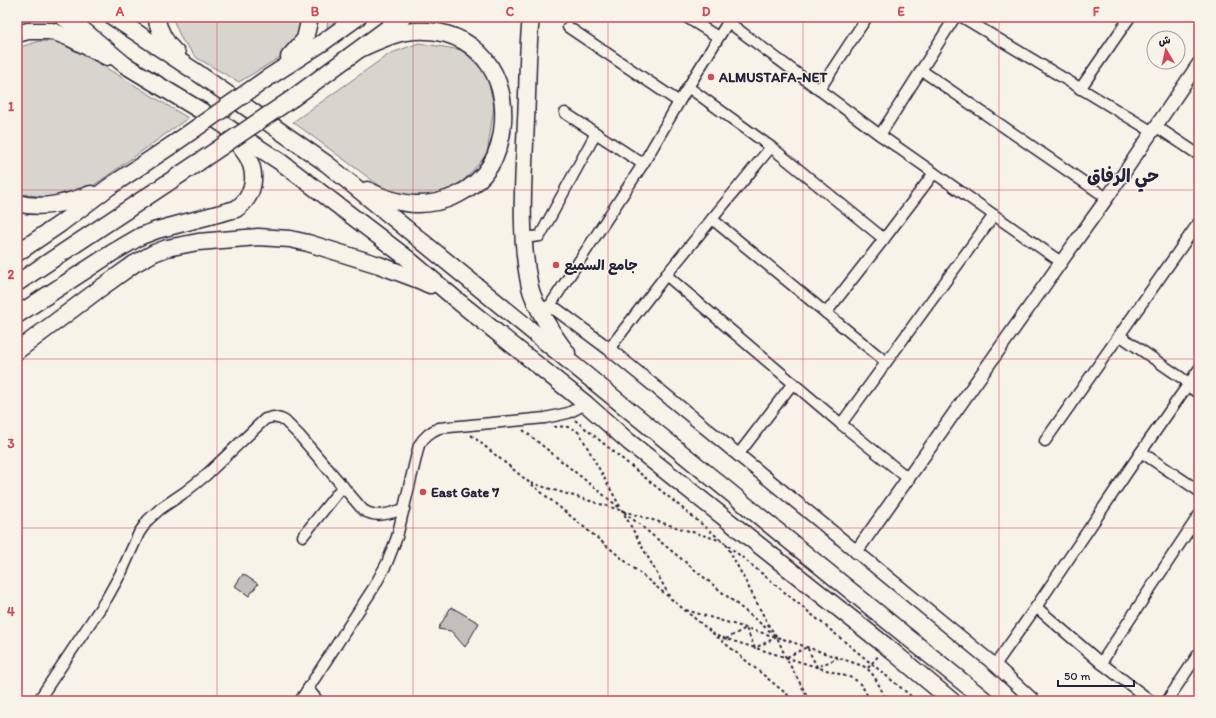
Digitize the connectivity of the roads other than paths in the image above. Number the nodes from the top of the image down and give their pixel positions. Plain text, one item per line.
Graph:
1 (63, 17) edge
2 (113, 17) edge
3 (156, 17) edge
4 (310, 17) edge
5 (358, 17) edge
6 (403, 17) edge
7 (531, 17) edge
8 (686, 17) edge
9 (867, 17) edge
10 (955, 17) edge
11 (962, 17) edge
12 (1130, 17) edge
13 (730, 19) edge
14 (568, 27) dead end
15 (17, 34) edge
16 (718, 38) junction
17 (360, 48) junction
18 (1199, 64) edge
19 (125, 65) junction
20 (921, 70) junction
21 (199, 74) junction
22 (270, 76) junction
23 (688, 87) junction
24 (1080, 89) junction
25 (819, 90) junction
26 (679, 102) junction
27 (565, 113) dead end
28 (218, 121) junction
29 (1155, 129) junction
30 (596, 133) junction
31 (880, 135) junction
32 (771, 147) junction
33 (1199, 155) edge
34 (328, 164) junction
35 (643, 164) junction
36 (934, 173) junction
37 (109, 187) junction
38 (1107, 198) junction
39 (17, 203) edge
40 (994, 215) junction
41 (712, 219) junction
42 (1199, 222) edge
43 (523, 238) junction
44 (884, 239) junction
45 (17, 254) edge
46 (1060, 262) junction
47 (666, 275) junction
48 (17, 283) edge
49 (459, 302) junction
50 (544, 308) junction
51 (826, 314) junction
52 (17, 315) edge
53 (1119, 335) junction
54 (609, 349) junction
55 (17, 351) edge
56 (886, 362) junction
57 (1199, 369) edge
58 (793, 383) junction
59 (1188, 384) junction
60 (598, 386) junction
61 (1199, 393) edge
62 (586, 404) junction
63 (841, 424) junction
64 (1045, 441) dead end
65 (1141, 452) junction
66 (738, 455) junction
67 (909, 479) junction
68 (343, 486) junction
69 (1199, 491) edge
70 (404, 509) junction
71 (1199, 515) edge
72 (302, 536) dead end
73 (856, 552) junction
74 (1036, 607) junction
75 (1199, 653) edge
76 (1101, 663) junction
77 (995, 665) junction
78 (308, 689) junction
79 (38, 701) edge
80 (300, 701) edge
81 (318, 701) edge
82 (952, 701) edge
83 (986, 701) edge
84 (1034, 701) edge
85 (1151, 701) edge
86 (1167, 701) edge

1 - 19 highway
2 - 21 highway
3 - 21 highway
4 - 22 highway
5 - 22 highway
6 - 17 highway
7 - 43 highway
8 - 16 street
9 - 25 street
10 - 20 street
11 - 24 street
12 - 24 street
13 - 16 street
13 - 25 street
14 - 26 street
15 - 19 highway
16 - 23 street
17 - 34 highway
17 - 48 highway, bridge
18 - 29 street
19 - 28 highway
20 - 31 street
20 - 38 street
21 - 34 highway
22 - 37 highway, bridge
23 - 26 street
23 - 32 street
24 - 29 street
25 - 31 street
26 - 35 street
27 - 30 street
28 - 49 highway
28 - 52 highway
29 - 33 street
29 - 38 street
30 - 35 street
30 - 43 street
31 - 36 street
32 - 41 street
32 - 44 street
34 - 60 highway
35 - 50 street
36 - 40 street
36 - 44 street
37 - 39 highway
37 - 45 highway
38 - 46 street
40 - 46 street
40 - 56 street
41 - 47 street
41 - 51 street
42 - 53 street
43 - 50 highway
44 - 51 street
46 - 67 street
47 - 54 street
47 - 58 street
49 - 55 highway
49 - 62 highway
50 - 54 street
50 - 60 highway
51 - 56 street
53 - 59 street
53 - 64 street
54 - 66 street
56 - 63 street
57 - 59 street
58 - 63 street
58 - 66 street
59 - 61 street
59 - 65 street
60 - 83 highway
62 - 70 street
62 - 82 highway
63 - 67 street
65 - 69 street
65 - 74 street
66 - 73 street
67 - 73 street
68 - 70 street
68 - 72 street
68 - 79 street
70 - 78 street
71 - 76 street
73 - 77 street
74 - 76 street
74 - 77 street
75 - 86 street
76 - 85 street
77 - 84 street
78 - 80 street
78 - 81 street

